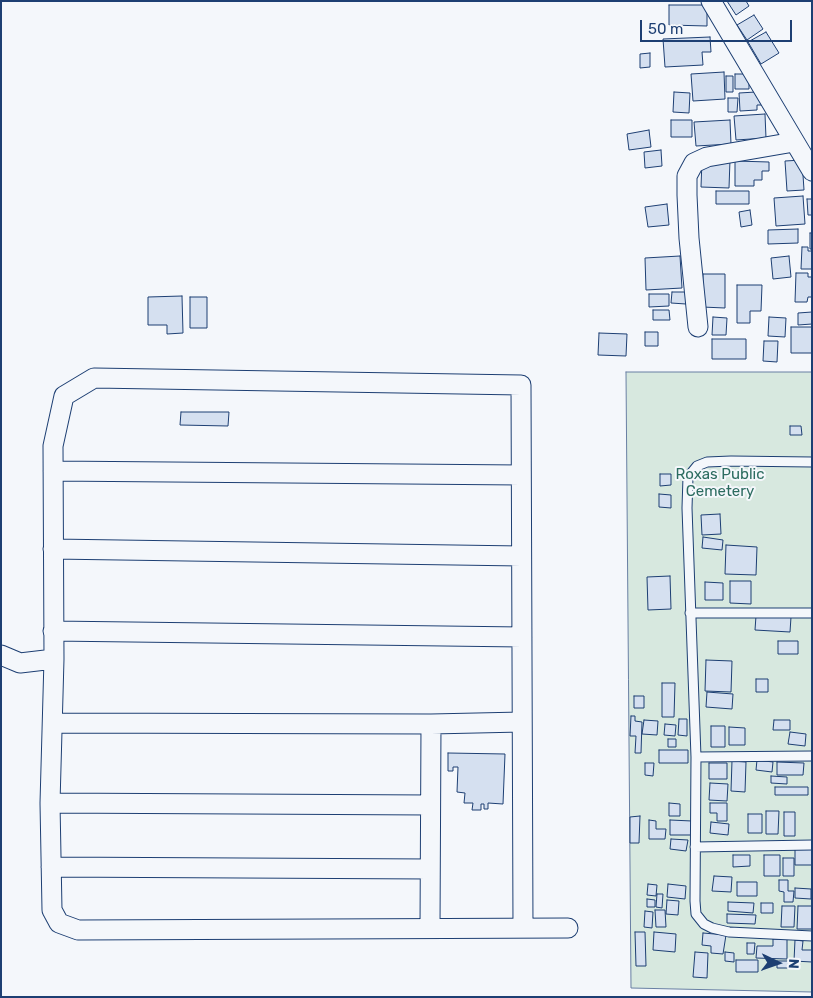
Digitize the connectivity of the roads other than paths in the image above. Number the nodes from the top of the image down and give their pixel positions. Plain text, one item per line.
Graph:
1 (711, 1) edge
2 (794, 142) junction
3 (812, 171) edge
4 (698, 327) dead end
5 (812, 462) edge
6 (52, 471) junction
7 (521, 475) junction
8 (53, 549) junction
9 (521, 556) junction
10 (690, 613) junction
11 (812, 613) edge
12 (53, 631) junction
13 (522, 637) junction
14 (1, 655) edge
15 (54, 659) junction
16 (522, 722) junction
17 (53, 723) junction
18 (431, 724) junction
19 (812, 756) edge
20 (696, 757) junction
21 (50, 803) junction
22 (430, 805) junction
23 (812, 845) edge
24 (695, 847) junction
25 (51, 867) junction
26 (430, 869) junction
27 (430, 928) junction
28 (523, 928) junction
29 (568, 928) dead end
30 (812, 936) edge

1 - 2 street
2 - 3 street
2 - 4 street
5 - 10 lane
6 - 7 street
6 - 7 street
6 - 8 street
7 - 9 street
8 - 9 street
8 - 12 street
9 - 13 street
10 - 11 lane
10 - 20 lane
12 - 13 street
12 - 15 street
13 - 16 street
14 - 15 street
15 - 17 street
16 - 18 street
16 - 28 street
17 - 18 street
17 - 21 street
18 - 22 street
19 - 20 lane
20 - 24 lane
21 - 22 street
21 - 25 street
22 - 26 street
23 - 24 lane
24 - 30 lane
25 - 26 street
25 - 27 street
26 - 27 street
27 - 28 street
28 - 29 street

